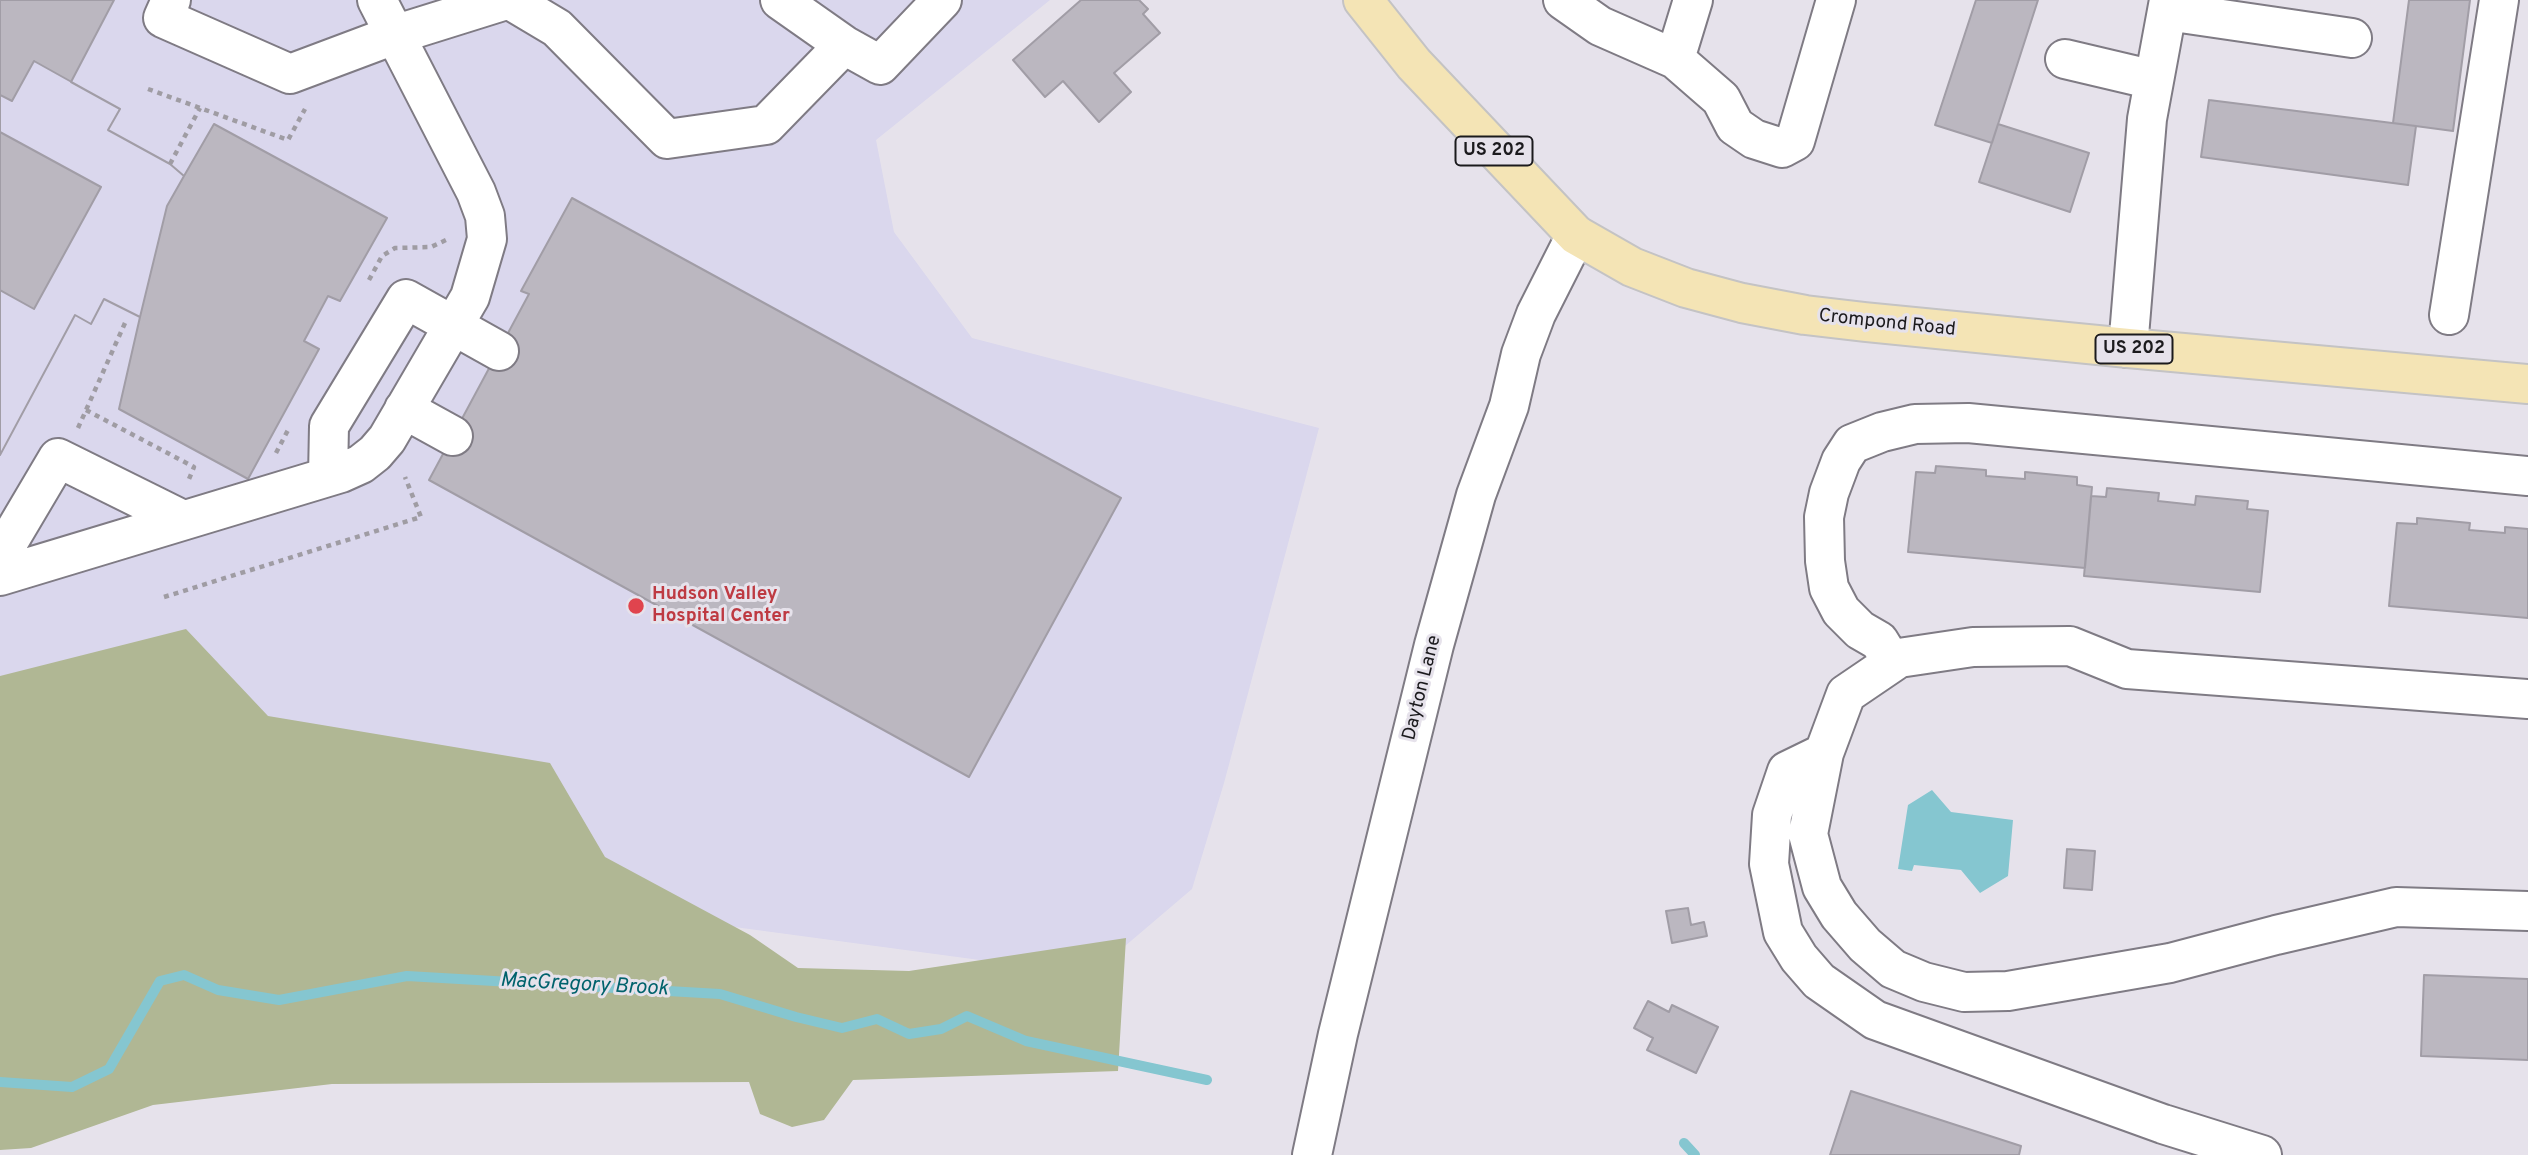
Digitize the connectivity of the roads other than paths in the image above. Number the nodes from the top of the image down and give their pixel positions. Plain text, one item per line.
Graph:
1 (171, 0) edge
2 (377, 0) edge
3 (508, 0) edge
4 (781, 0) edge
5 (942, 0) edge
6 (1363, 0) edge
7 (1563, 0) edge
8 (1693, 0) edge
9 (1836, 0) edge
10 (2499, 0) edge
11 (2168, 6) edge
12 (394, 36) junction
13 (2352, 38) dead end
14 (844, 45) junction
15 (1675, 59) junction
16 (2065, 59) dead end
17 (2154, 80) junction
18 (1576, 235) junction
19 (2449, 315) dead end
20 (454, 324) junction
21 (2128, 348) junction
22 (499, 351) dead end
23 (2528, 384) edge
24 (404, 410) junction
25 (453, 436) dead end
26 (2528, 476) edge
27 (328, 477) junction
28 (184, 503) junction
29 (0, 556) edge
30 (0, 576) edge
31 (1892, 662) junction
32 (2528, 699) edge
33 (1824, 753) junction
34 (2528, 911) edge
35 (1312, 1155) edge
36 (2262, 1155) edge

1 - 12 street
2 - 12 street
3 - 12 street
3 - 14 street
4 - 14 street
5 - 14 street
6 - 18 main road, Crompond Road / US 202
7 - 15 street
8 - 15 street
9 - 15 street
10 - 19 street
11 - 13 street
11 - 17 street
12 - 20 street
16 - 17 street
17 - 21 street
18 - 21 main road, Crompond Road / US 202
18 - 35 street, Dayton Lane
20 - 22 street
20 - 24 street
20 - 27 street
21 - 23 main road, Crompond Road / US 202
24 - 25 street
24 - 27 street
26 - 31 street
27 - 28 street
28 - 29 street
28 - 30 street
31 - 32 street
31 - 33 street
33 - 34 street
33 - 36 street

